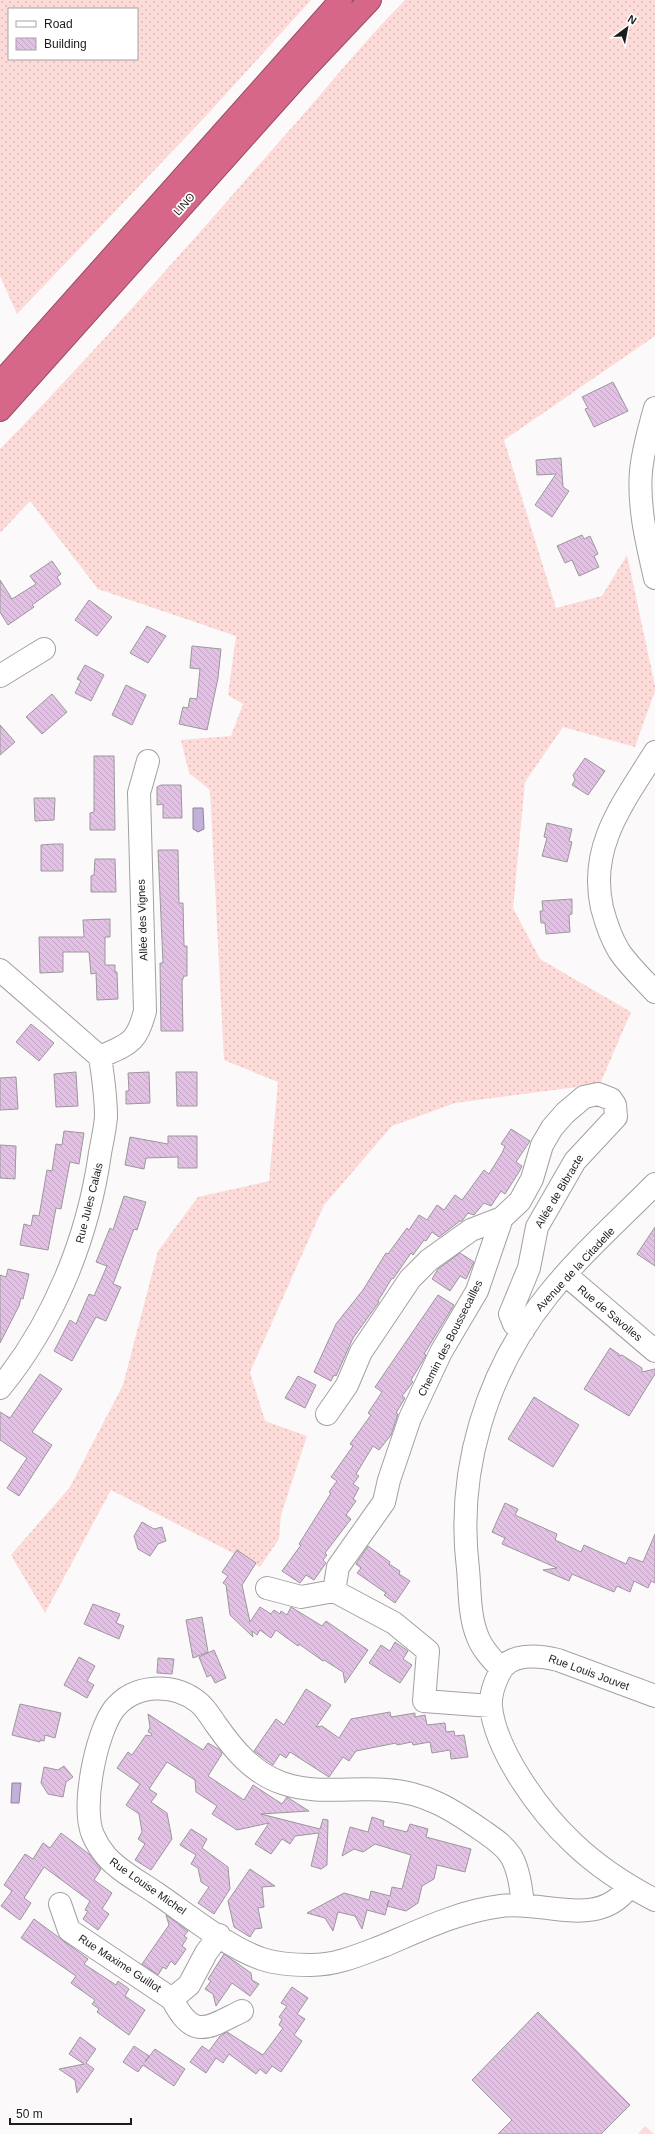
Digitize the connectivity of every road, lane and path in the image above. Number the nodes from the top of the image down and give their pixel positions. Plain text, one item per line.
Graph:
1 (341, 0) edge
2 (370, 0) edge
3 (0, 383) edge
4 (655, 408) edge
5 (0, 410) edge
6 (655, 578) edge
7 (44, 649) dead end
8 (0, 676) edge
9 (655, 752) edge
10 (148, 761) dead end
11 (0, 970) edge
12 (655, 992) edge
13 (100, 1057) junction
14 (655, 1184) edge
15 (502, 1218) junction
16 (566, 1275) junction
17 (523, 1330) junction
18 (655, 1351) edge
19 (0, 1388) edge
20 (327, 1414) dead end
21 (267, 1588) dead end
22 (334, 1591) junction
23 (501, 1669) junction
24 (655, 1696) edge
25 (491, 1706) junction
26 (629, 1887) junction
27 (655, 1900) edge
28 (60, 1904) dead end
29 (523, 1904) junction
30 (219, 1935) junction
31 (172, 1999) junction
32 (242, 2011) dead end

1 - 3 highway, LINO
2 - 5 highway, LINO
4 - 6 street
7 - 8 street
9 - 12 street
10 - 13 street, Allée des Vignes
11 - 13 street
13 - 19 street, Rue Jules Calais
14 - 16 street, Avenue de la Citadelle
15 - 17 street, Allée de Bibracte
15 - 20 street, Allée de Bibracte
15 - 22 street, Chemin des Boussecailles
16 - 17 street, Avenue de la Citadelle
16 - 18 street, Rue de Savolles
17 - 23 street, Avenue de la Citadelle
21 - 22 street
22 - 25 street
23 - 24 street, Rue Louis Jouvet
23 - 25 street
25 - 26 street
26 - 27 street
26 - 29 street, Rue Louise Michel
28 - 31 street, Rue Maxime Guillot
29 - 30 street, Rue Louise Michel
29 - 30 street, Rue Louise Michel
30 - 31 street
31 - 32 street

